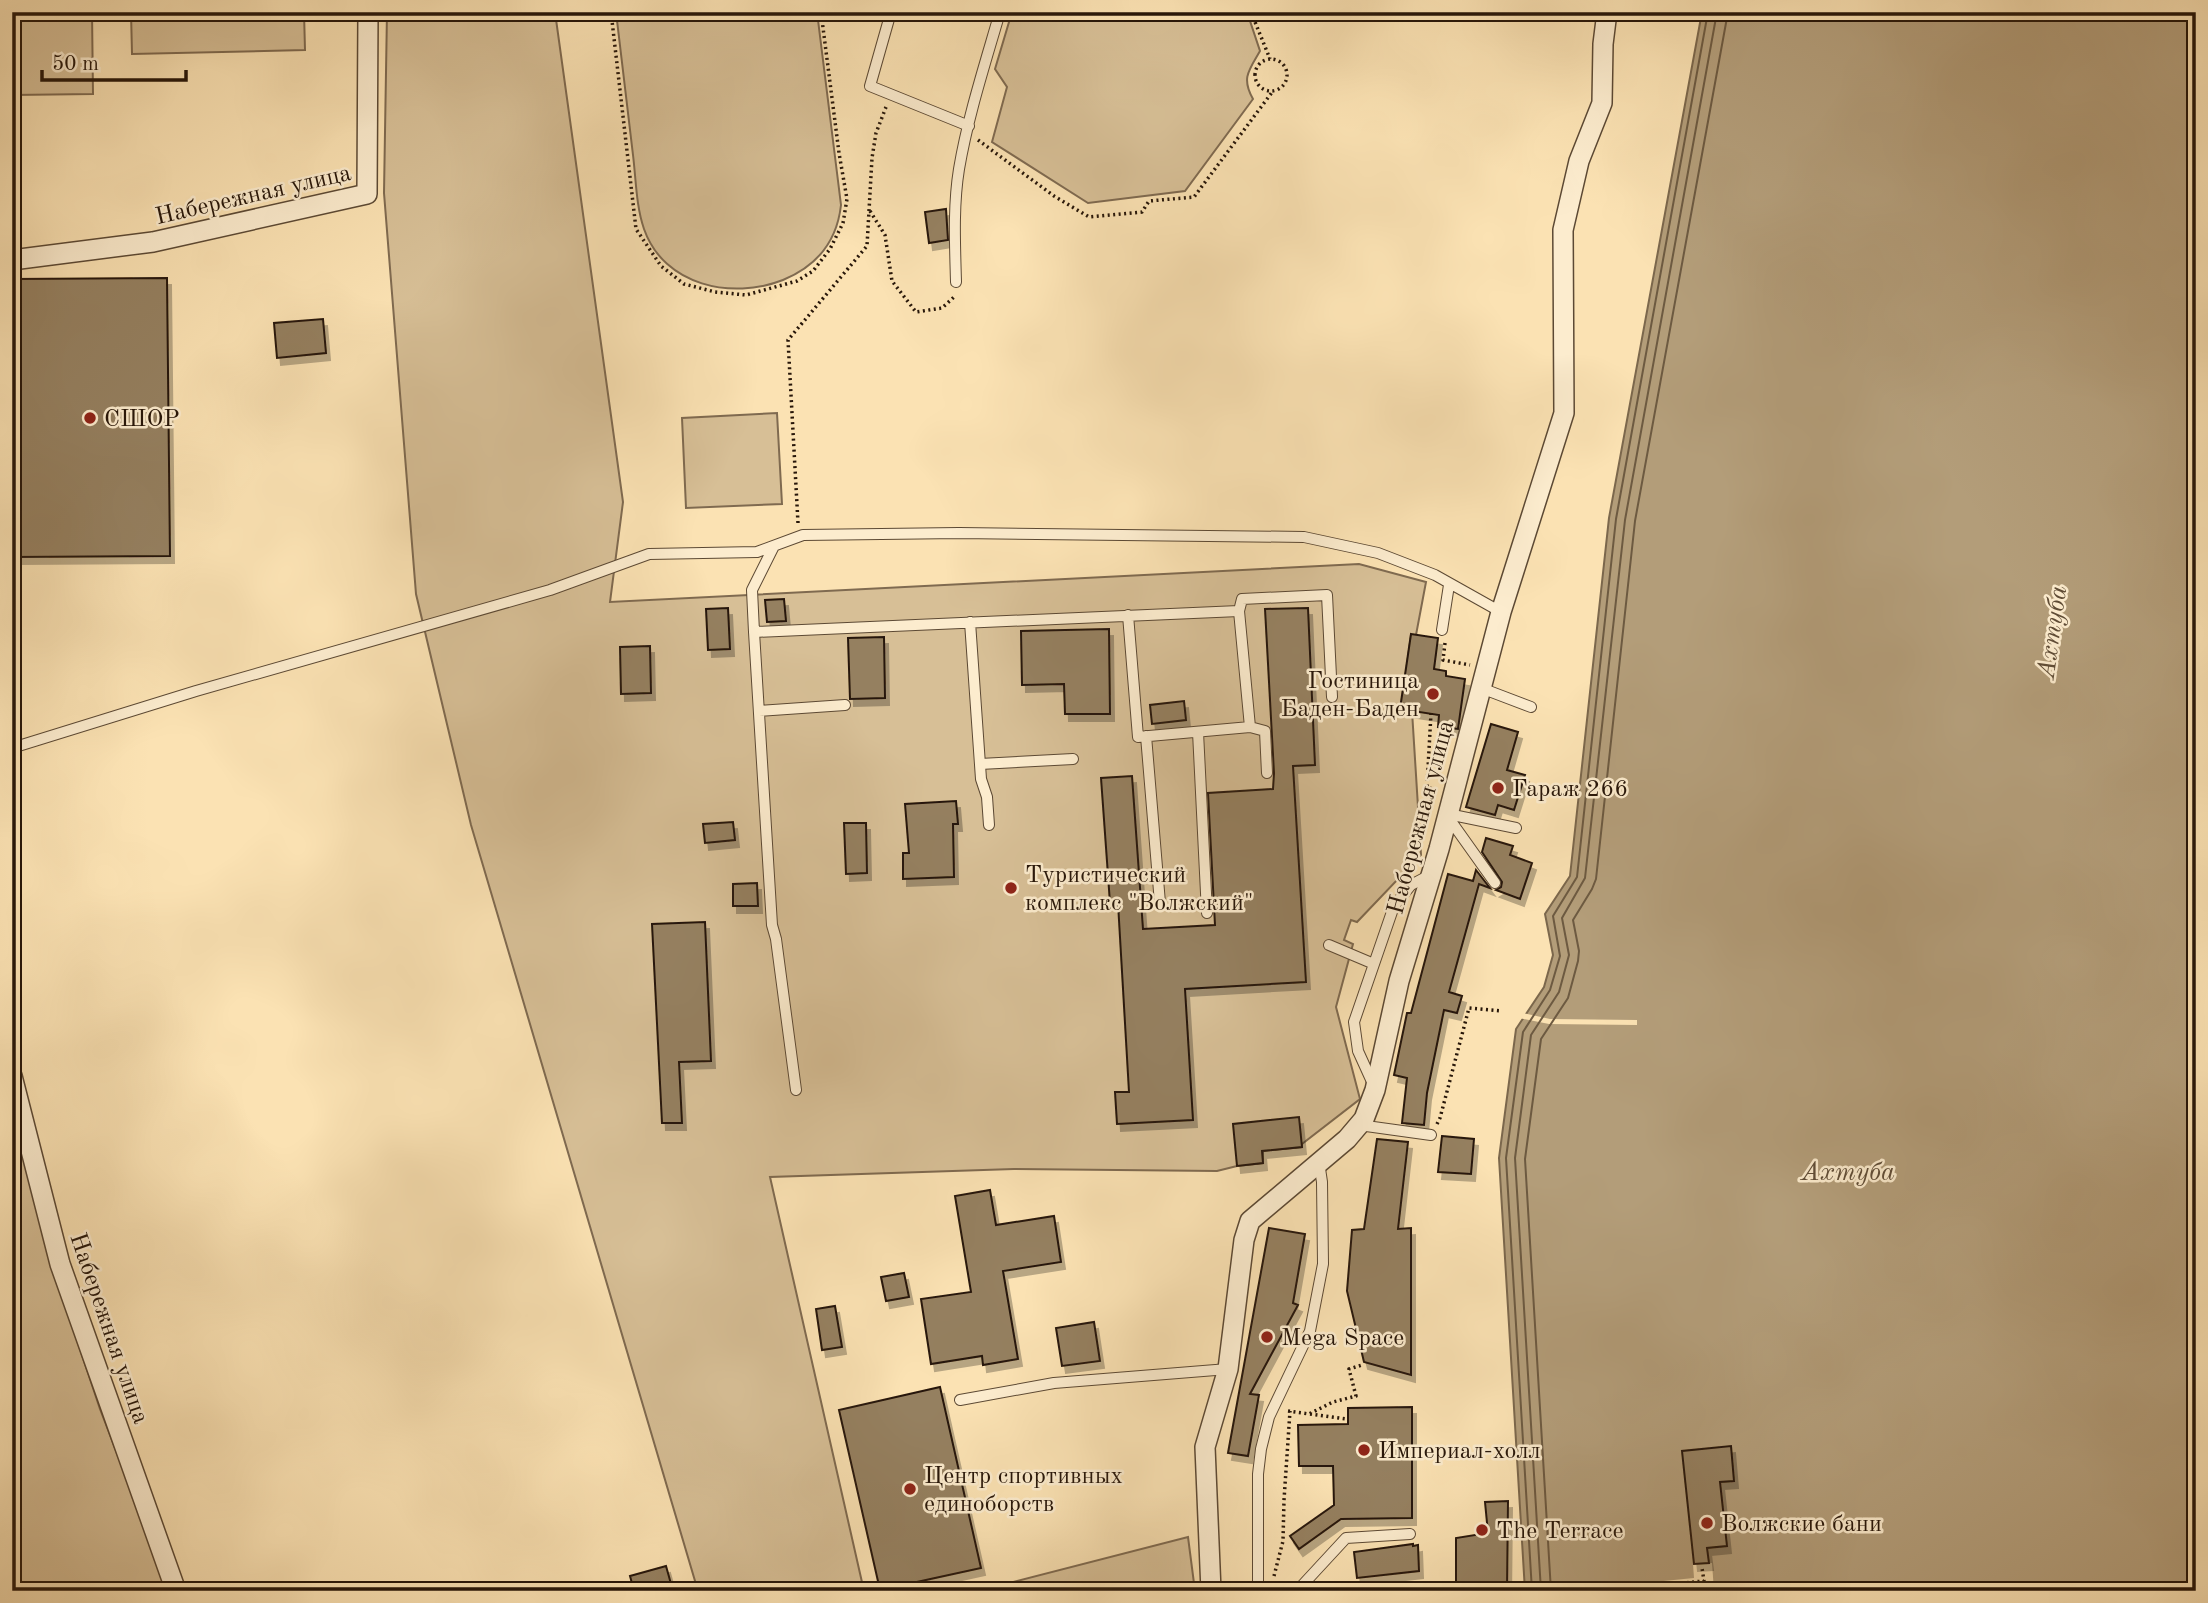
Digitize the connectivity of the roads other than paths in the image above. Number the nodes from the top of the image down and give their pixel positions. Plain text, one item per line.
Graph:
1 (368, 12) edge
2 (891, 12) edge
3 (1000, 12) edge
4 (1607, 12) edge
5 (968, 129) junction
6 (12, 260) edge
7 (956, 282) road end
8 (774, 546) junction
9 (1449, 584) junction
10 (1239, 611) junction
11 (1501, 612) junction
12 (1128, 615) junction
13 (970, 622) junction
14 (1442, 630) road end
15 (754, 632) junction
16 (1481, 688) junction
17 (1332, 697) dead end
18 (845, 705) dead end
19 (1531, 707) dead end
20 (759, 710) junction
21 (1250, 727) junction
22 (1198, 732) junction
23 (1146, 736) junction
24 (12, 748) edge
25 (1073, 759) dead end
26 (980, 764) junction
27 (1267, 773) dead end
28 (1449, 809) junction
29 (989, 825) dead end
30 (1516, 828) dead end
31 (1431, 875) junction
32 (1494, 883) dead end
33 (1160, 903) dead end
34 (1206, 913) dead end
35 (1329, 945) dead end
36 (1374, 964) junction
37 (12, 1076) edge
38 (796, 1090) dead end
39 (1375, 1090) junction
40 (1359, 1125) junction
41 (1431, 1135) road end
42 (1319, 1162) junction
43 (1228, 1369) junction
44 (960, 1400) dead end
45 (1410, 1534) dead end
46 (176, 1591) edge
47 (1211, 1591) edge
48 (1258, 1591) edge
49 (1297, 1591) edge

1 - 6 street, Набережная улица
2 - 5 lane
3 - 5 lane
4 - 11 street, Набережная улица
5 - 7 lane
8 - 9 lane
8 - 15 lane
8 - 24 lane
9 - 11 lane
9 - 14 lane
10 - 12 lane
10 - 17 lane
10 - 21 lane
11 - 16 street, Набережная улица
12 - 13 lane
12 - 23 lane
13 - 15 lane
13 - 26 lane
15 - 20 lane
16 - 19 lane
16 - 28 street, Набережная улица
18 - 20 lane
20 - 38 lane
21 - 22 lane
21 - 27 lane
22 - 23 lane
22 - 34 lane
23 - 33 lane
25 - 26 lane
26 - 29 lane
28 - 30 lane
28 - 31 street, Набережная улица
28 - 32 lane
31 - 36 lane
31 - 39 street, Набережная улица
35 - 36 lane
36 - 39 lane
37 - 46 street, Набережная улица
39 - 40 street, Набережная улица
40 - 41 lane
40 - 42 street, Набережная улица
42 - 43 street, Набережная улица
42 - 48 lane
43 - 44 lane
43 - 47 street, Набережная улица
45 - 49 lane

